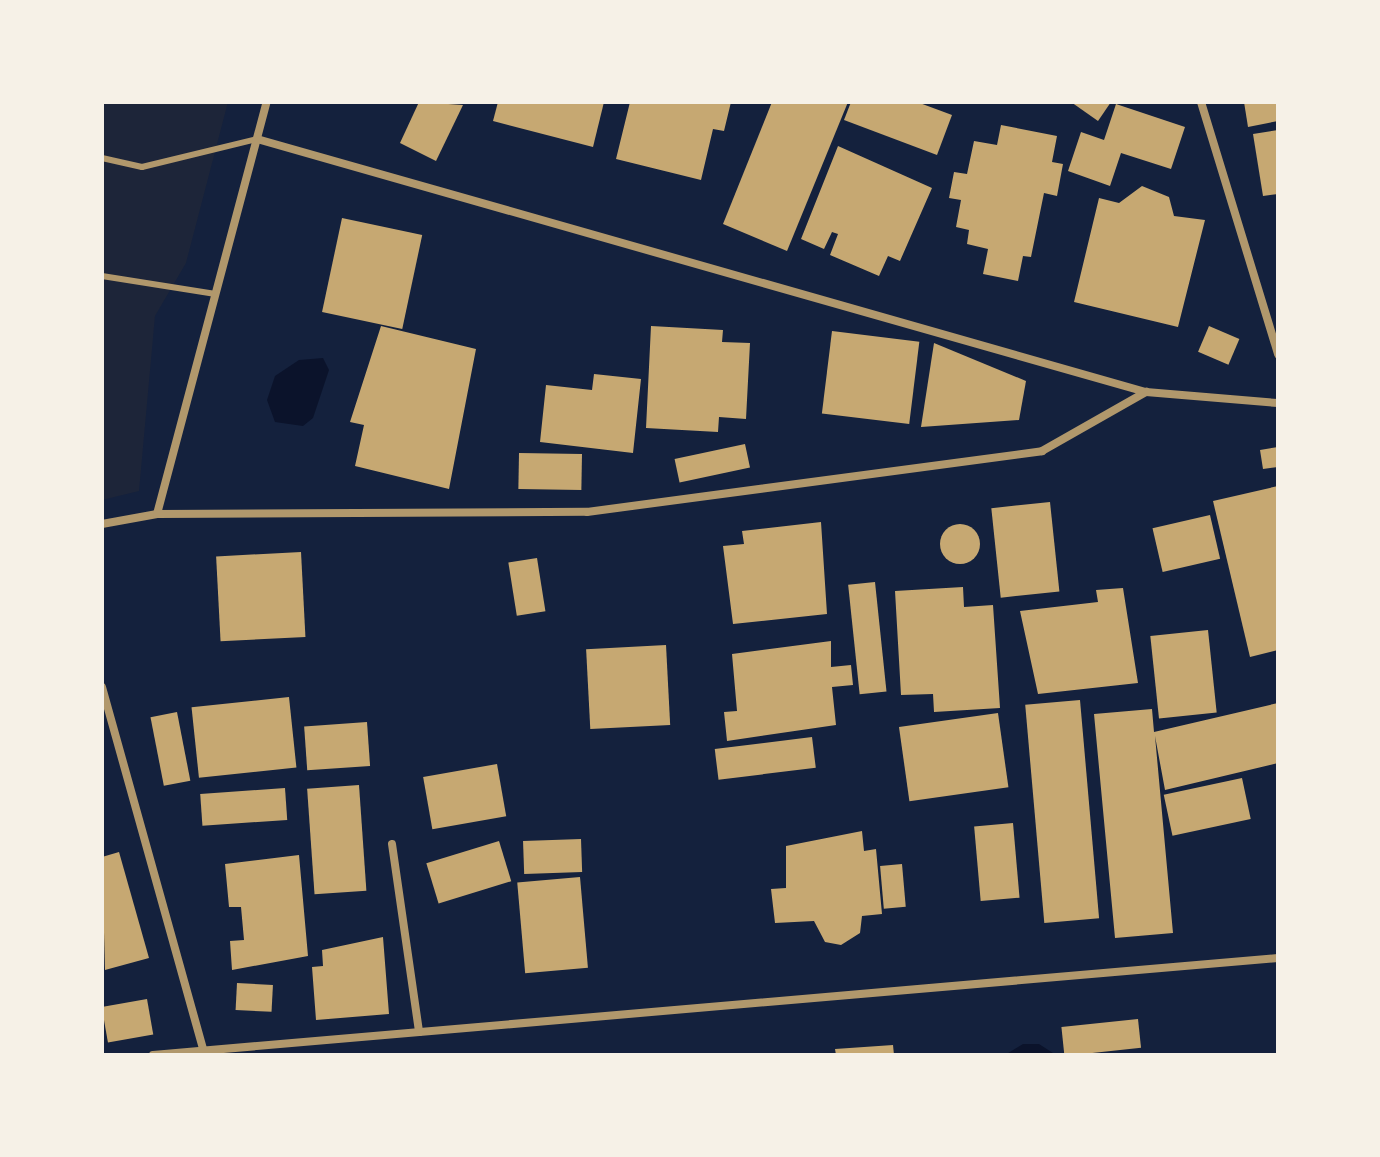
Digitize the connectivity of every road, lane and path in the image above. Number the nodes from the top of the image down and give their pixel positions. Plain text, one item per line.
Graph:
1 (267, 102) edge
2 (1201, 102) edge
3 (257, 139) junction
4 (102, 158) edge
5 (102, 276) edge
6 (216, 294) junction
7 (1278, 354) edge
8 (1146, 392) junction
9 (1278, 403) edge
10 (157, 514) junction
11 (102, 524) edge
12 (102, 687) edge
13 (392, 844) dead end
14 (1278, 958) edge
15 (419, 1032) junction
16 (204, 1053) edge
17 (153, 1055) edge

1 - 3 street
2 - 7 street
3 - 4 lane
3 - 6 street
3 - 8 street
5 - 6 lane
6 - 10 street
8 - 9 street
8 - 10 street
10 - 11 street
12 - 16 street
13 - 15 street
14 - 15 street
15 - 16 street
16 - 17 street

